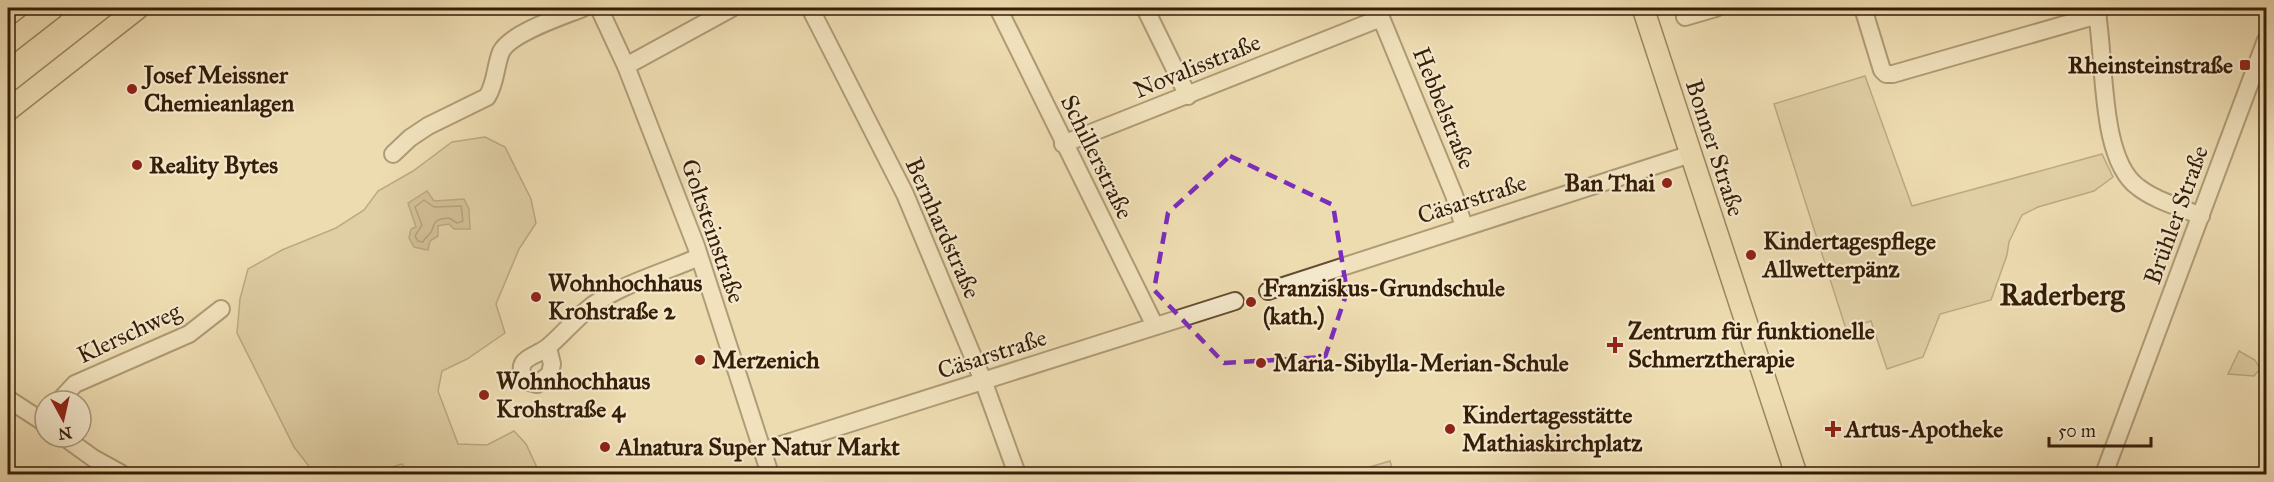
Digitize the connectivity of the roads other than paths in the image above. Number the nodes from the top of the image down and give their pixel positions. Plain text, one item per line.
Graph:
1 (53, 8) edge
2 (138, 8) edge
3 (583, 8) edge
4 (599, 8) edge
5 (732, 8) edge
6 (810, 8) edge
7 (998, 8) edge
8 (1145, 8) edge
9 (1643, 8) edge
10 (1716, 8) edge
11 (1863, 8) edge
12 (2097, 11) edge
13 (1379, 13) edge
14 (1685, 17) dead end
15 (2266, 40) edge
16 (8, 43) edge
17 (626, 66) junction
18 (1188, 96) junction
19 (8, 110) edge
20 (1063, 144) junction
21 (393, 154) dead end
22 (1691, 154) junction
23 (2201, 216) junction
24 (1464, 227) junction
25 (699, 257) junction
26 (1268, 291) dead end
27 (1235, 301) dead end
28 (221, 309) dead end
29 (1155, 326) junction
30 (548, 348) dead end
31 (984, 383) junction
32 (70, 389) edge
33 (8, 399) edge
34 (33, 415) edge
35 (80, 449) edge
36 (762, 451) junction
37 (122, 474) edge
38 (770, 474) edge
39 (1017, 474) edge
40 (1796, 474) edge
41 (2104, 474) edge

1 - 16 main road
2 - 19 main road
3 - 21 street
4 - 17 street, Goltsteinstraße
5 - 17 street
6 - 31 street, Bernhardstraße
7 - 20 street, Schillerstraße
8 - 18 street
9 - 22 main road, Bonner Straße
10 - 14 street
11 - 12 street
12 - 23 street
13 - 18 street, Novalisstraße
13 - 24 street, Hebbelstraße
15 - 23 street, Brühler Straße
17 - 25 street, Goltsteinstraße
18 - 20 street, Novalisstraße
20 - 29 street, Schillerstraße
22 - 24 street, Cäsarstraße
22 - 40 main road, Bonner Straße
23 - 41 street, Brühler Straße
24 - 26 street, Cäsarstraße
25 - 30 street
25 - 36 street, Goltsteinstraße
27 - 29 street, Cäsarstraße
28 - 32 street, Klerschweg
29 - 31 street, Cäsarstraße
31 - 36 street, Cäsarstraße
31 - 39 street, Bernhardstraße
33 - 34 street
35 - 37 street
36 - 38 street, Goltsteinstraße

